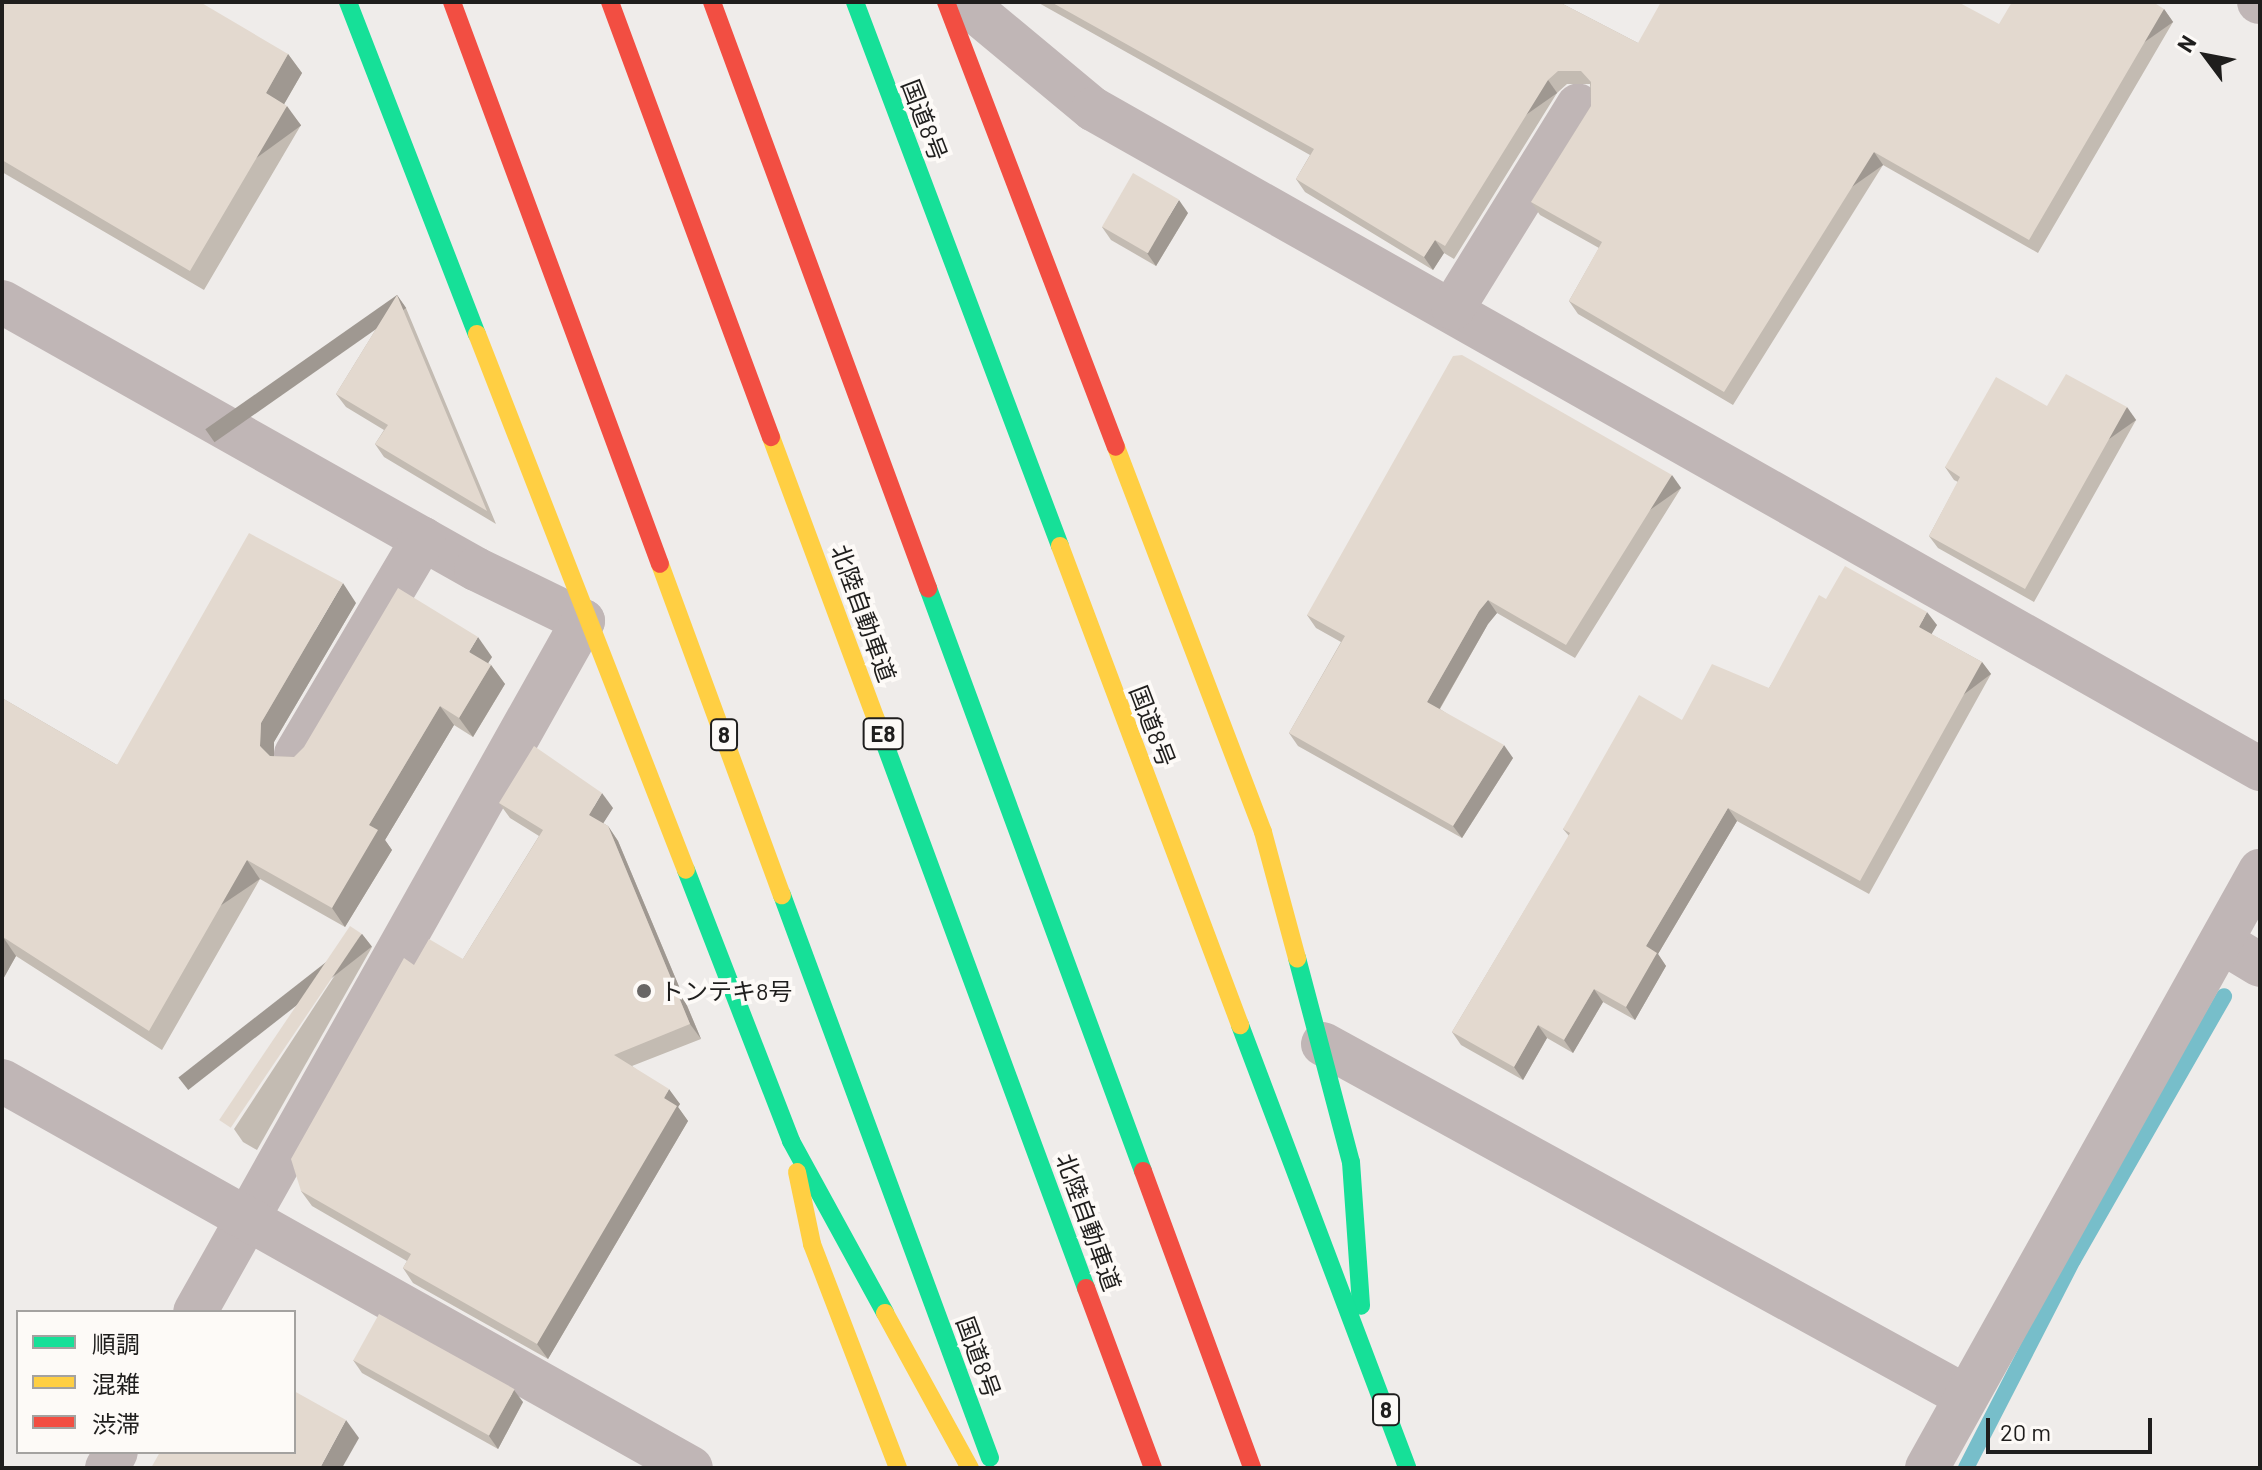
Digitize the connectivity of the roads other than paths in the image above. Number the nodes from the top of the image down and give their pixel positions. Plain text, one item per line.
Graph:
1 (348, 2) edge
2 (452, 2) edge
3 (610, 2) edge
4 (712, 2) edge
5 (855, 2) edge
6 (946, 2) edge
7 (964, 2) edge
8 (1578, 106) dead end
9 (2, 302) edge
10 (1453, 308) junction
11 (423, 539) junction
12 (583, 621) junction
13 (296, 754) edge
14 (2260, 769) edge
15 (2260, 871) edge
16 (2222, 942) junction
17 (2260, 965) edge
18 (1323, 1044) junction
19 (2, 1081) edge
20 (791, 1141) junction
21 (247, 1219) junction
22 (196, 1310) edge
23 (1364, 1353) junction
24 (1965, 1396) junction
25 (691, 1468) edge
26 (898, 1468) edge
27 (970, 1468) edge
28 (994, 1468) edge
29 (1153, 1468) edge
30 (1252, 1468) edge
31 (1407, 1468) edge
32 (1927, 1468) edge

1 - 12 highway
2 - 28 highway, 国道8号 / 8
3 - 29 highway, 北陸自動車道 / E8
4 - 30 highway
5 - 23 highway, 国道8号 / 8
6 - 18 highway
7 - 10 street
8 - 10 street
9 - 11 street
10 - 14 street
11 - 12 street
11 - 13 street
12 - 20 highway
12 - 21 street
15 - 16 street
16 - 17 street
16 - 24 street
18 - 23 highway
18 - 24 street
19 - 21 street
20 - 26 highway
20 - 27 highway
21 - 22 street
21 - 25 street
23 - 31 highway, 国道8号 / 8
24 - 32 street

